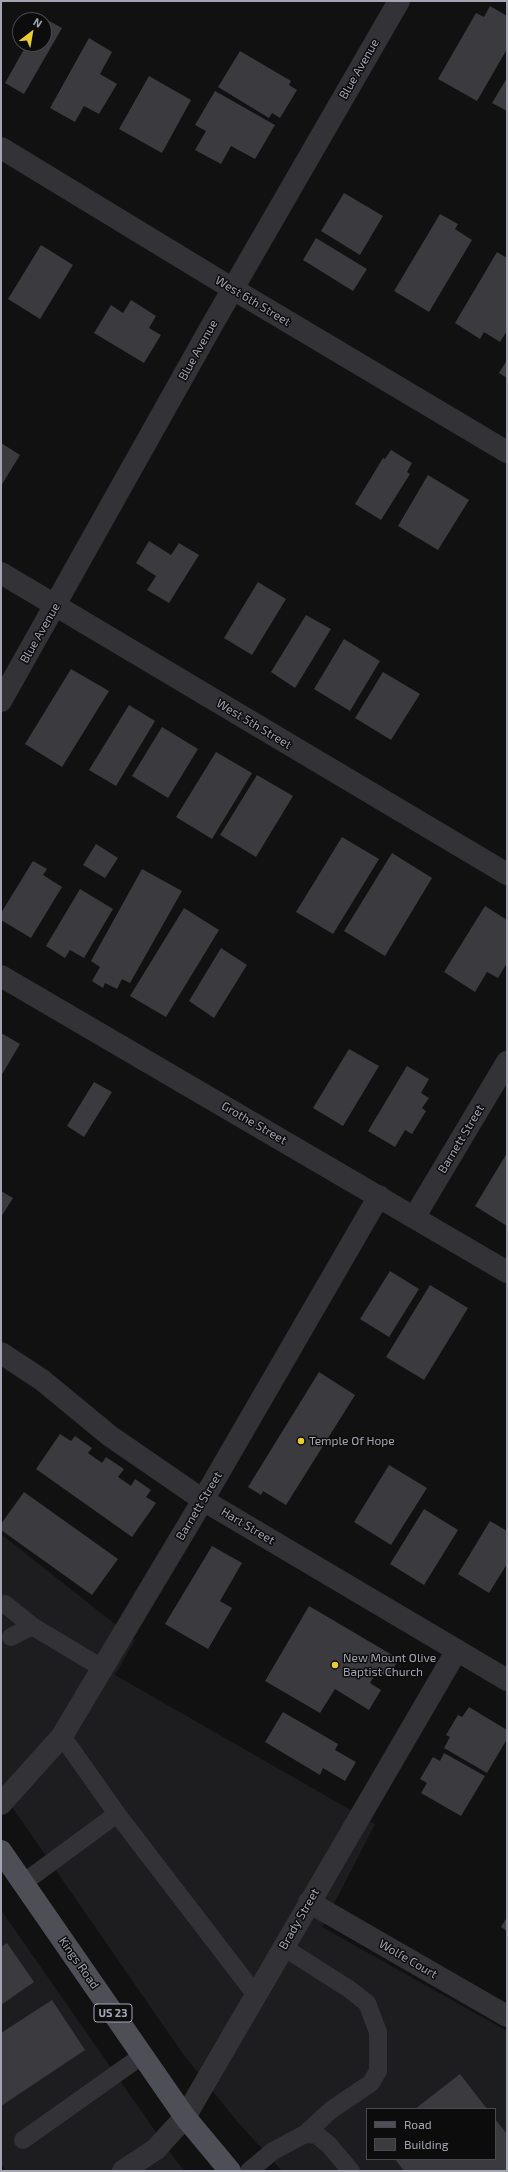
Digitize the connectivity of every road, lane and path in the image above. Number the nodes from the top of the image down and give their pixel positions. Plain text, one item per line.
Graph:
1 (399, 1) edge
2 (1, 148) edge
3 (232, 289) junction
4 (507, 452) edge
5 (1, 573) edge
6 (55, 606) junction
7 (1, 701) edge
8 (507, 874) edge
9 (1, 976) edge
10 (507, 1062) edge
11 (379, 1196) junction
12 (415, 1216) junction
13 (507, 1272) edge
14 (1, 1353) edge
15 (203, 1500) junction
16 (1, 1605) edge
17 (32, 1626) junction
18 (11, 1637) dead end
19 (457, 1650) junction
20 (102, 1668) junction
21 (507, 1680) edge
22 (62, 1736) junction
23 (1, 1804) edge
24 (117, 1814) junction
25 (1, 1851) edge
26 (23, 1883) junction
27 (309, 1902) junction
28 (283, 1947) junction
29 (255, 1994) junction
30 (507, 2016) edge
31 (143, 2055) junction
32 (185, 2117) junction
33 (305, 2134) junction
34 (23, 2140) dead end
35 (123, 2171) edge
36 (230, 2171) edge
37 (249, 2171) edge
38 (351, 2171) edge

1 - 3 street, Blue Avenue
2 - 3 street, West 6th Street
3 - 4 street, West 6th Street
3 - 6 street, Blue Avenue
5 - 6 street, West 5th Street
6 - 7 street, Blue Avenue
6 - 8 street, West 5th Street
9 - 11 street, Grothe Street
10 - 12 street, Barnett Street
11 - 12 street, Grothe Street
11 - 15 street, Barnett Street
12 - 13 street, Grothe Street
14 - 15 street, Hart Street
15 - 19 street, Hart Street
15 - 20 street, Barnett Street
16 - 17 lane
17 - 18 lane
17 - 20 lane
19 - 21 street, Hart Street
19 - 27 street, Brady Street
20 - 22 street, Barnett Street
22 - 23 street, Barnett Street
22 - 24 lane
24 - 26 lane
24 - 29 lane
25 - 26 main road, Kings Road / US 23
26 - 31 main road, Kings Road / US 23
27 - 28 street, Brady Street
27 - 30 street, Wolfe Court
28 - 29 street, Brady Street
28 - 33 lane
29 - 32 street, Brady Street
31 - 32 main road, Kings Road / US 23
31 - 34 lane
32 - 35 street, Brady Street
32 - 36 main road, Kings Road / US 23
33 - 37 lane
33 - 38 lane

